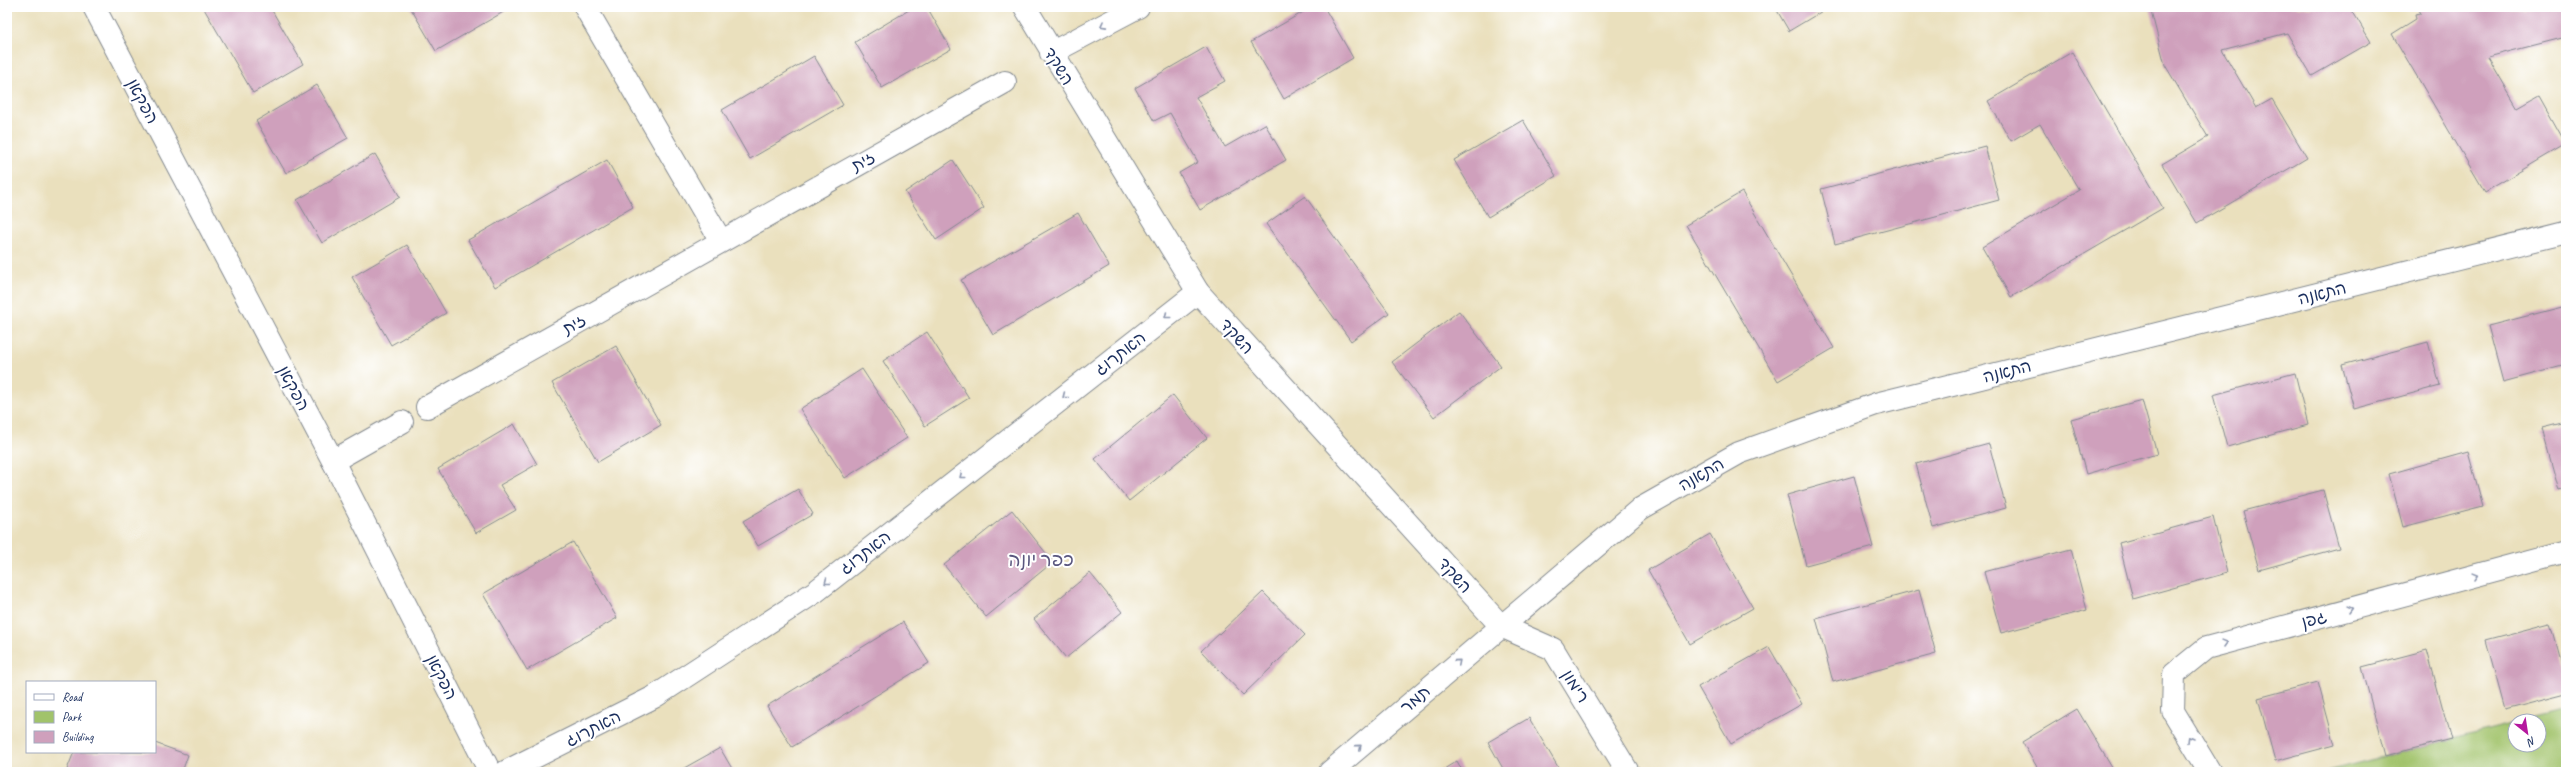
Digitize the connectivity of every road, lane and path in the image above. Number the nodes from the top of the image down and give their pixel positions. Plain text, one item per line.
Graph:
1 (94, 7) edge
2 (585, 7) edge
3 (1025, 7) edge
4 (1138, 7) edge
5 (1051, 53) junction
6 (1005, 82) dead end
7 (2566, 232) edge
8 (721, 241) junction
9 (1198, 292) junction
10 (427, 407) dead end
11 (402, 422) dead end
12 (333, 461) junction
13 (2566, 551) edge
14 (1501, 626) junction
15 (490, 772) edge
16 (505, 772) edge
17 (1330, 772) edge
18 (1628, 772) edge
19 (2210, 772) edge

1 - 12 street, הפקאן
2 - 8 street
3 - 5 street, השקד
4 -> 5 street
5 - 9 street, השקד
6 - 8 street, זית
7 - 14 street, התאנה
8 - 10 street, זית
9 - 14 street, השקד
9 -> 16 street, האתרוג
11 - 12 street
12 - 15 street, הפקאן
19 -> 13 street, גפן
17 -> 14 street, תמר
14 - 18 street, רימון

